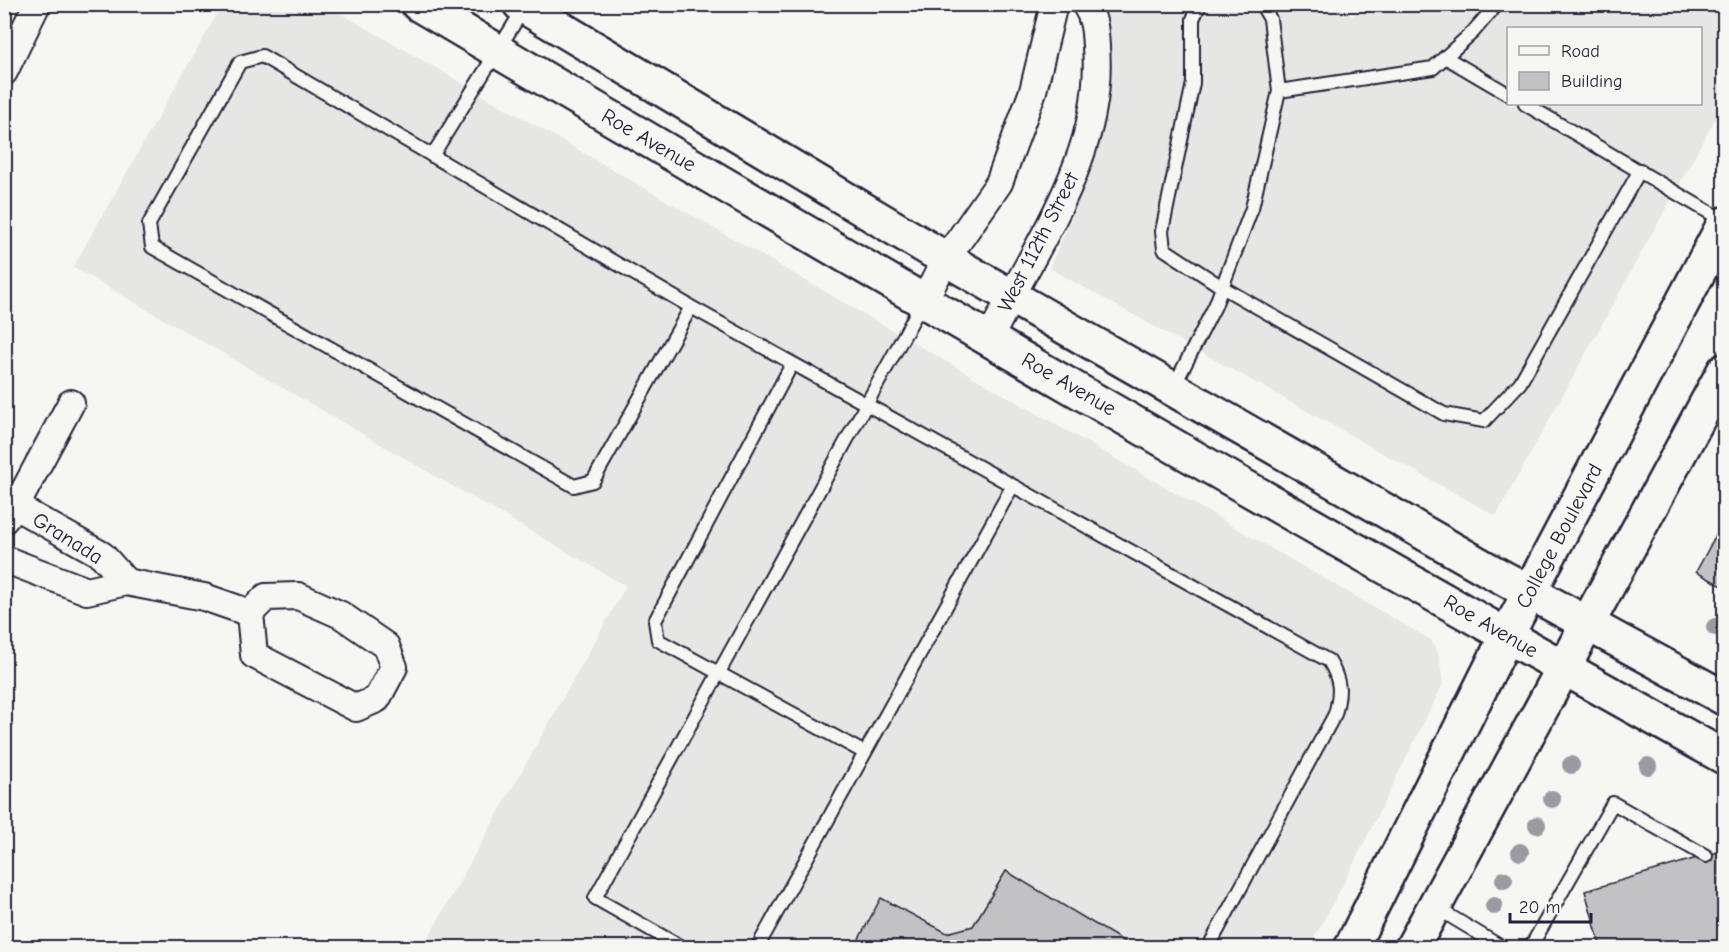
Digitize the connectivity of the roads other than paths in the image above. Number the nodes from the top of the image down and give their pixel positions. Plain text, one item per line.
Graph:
1 (37, 4) edge
2 (418, 4) edge
3 (1054, 4) edge
4 (1085, 4) edge
5 (1200, 4) edge
6 (1261, 4) edge
7 (1497, 4) edge
8 (522, 6) edge
9 (497, 51) junction
10 (1445, 57) junction
11 (4, 72) edge
12 (1279, 91) junction
13 (1507, 93) edge
14 (1527, 105) edge
15 (432, 156) junction
16 (1640, 170) junction
17 (1725, 222) edge
18 (946, 259) junction
19 (1222, 287) junction
20 (1010, 296) junction
21 (923, 302) junction
22 (691, 307) junction
23 (990, 338) junction
24 (792, 364) junction
25 (1725, 371) edge
26 (1172, 389) junction
27 (71, 403) dead end
28 (864, 405) junction
29 (1012, 487) junction
30 (8, 509) edge
31 (4, 559) edge
32 (126, 582) junction
33 (1529, 592) junction
34 (250, 613) junction
35 (1587, 624) junction
36 (1507, 635) junction
37 (1563, 668) junction
38 (717, 673) junction
39 (1725, 698) edge
40 (865, 753) junction
41 (1725, 757) edge
42 (1706, 856) dead end
43 (1434, 906) junction
44 (682, 948) edge
45 (757, 948) edge
46 (1208, 948) edge
47 (1351, 948) edge
48 (1412, 948) edge
49 (1503, 948) edge
50 (1530, 948) edge

1 - 11 street
2 - 9 main road, Roe Avenue
3 - 18 street
4 - 20 street, West 112th Street
5 - 19 lane
6 - 12 lane
7 - 10 lane
8 - 9 lane
8 - 18 main road
9 - 15 lane
9 - 21 main road, Roe Avenue
10 - 12 lane
10 - 13 lane
12 - 19 lane
14 - 16 lane
15 - 22 lane
15 - 22 lane
16 - 17 lane
16 - 19 lane
17 - 33 main road, College Boulevard
18 - 20 main road
18 - 21 street
19 - 26 lane
20 - 23 street, West 112th Street
20 - 26 main road
21 - 23 main road, Roe Avenue
21 - 28 lane
22 - 24 lane
23 - 36 main road, Roe Avenue
24 - 28 lane
24 - 38 lane
25 - 35 main road
26 - 33 main road
27 - 30 street
28 - 29 lane
28 - 38 lane
29 - 40 lane
29 - 46 lane
30 - 32 street, Granada
31 - 32 street
32 - 34 street
33 - 35 main road
33 - 36 main road, College Boulevard
34 - 34 street
35 - 37 main road
35 - 39 main road
36 - 37 main road, Roe Avenue
36 - 47 main road, College Boulevard
37 - 41 main road, Roe Avenue
37 - 43 main road
38 - 40 lane
38 - 44 lane
40 - 45 lane
42 - 50 lane
43 - 48 main road
43 - 49 lane

